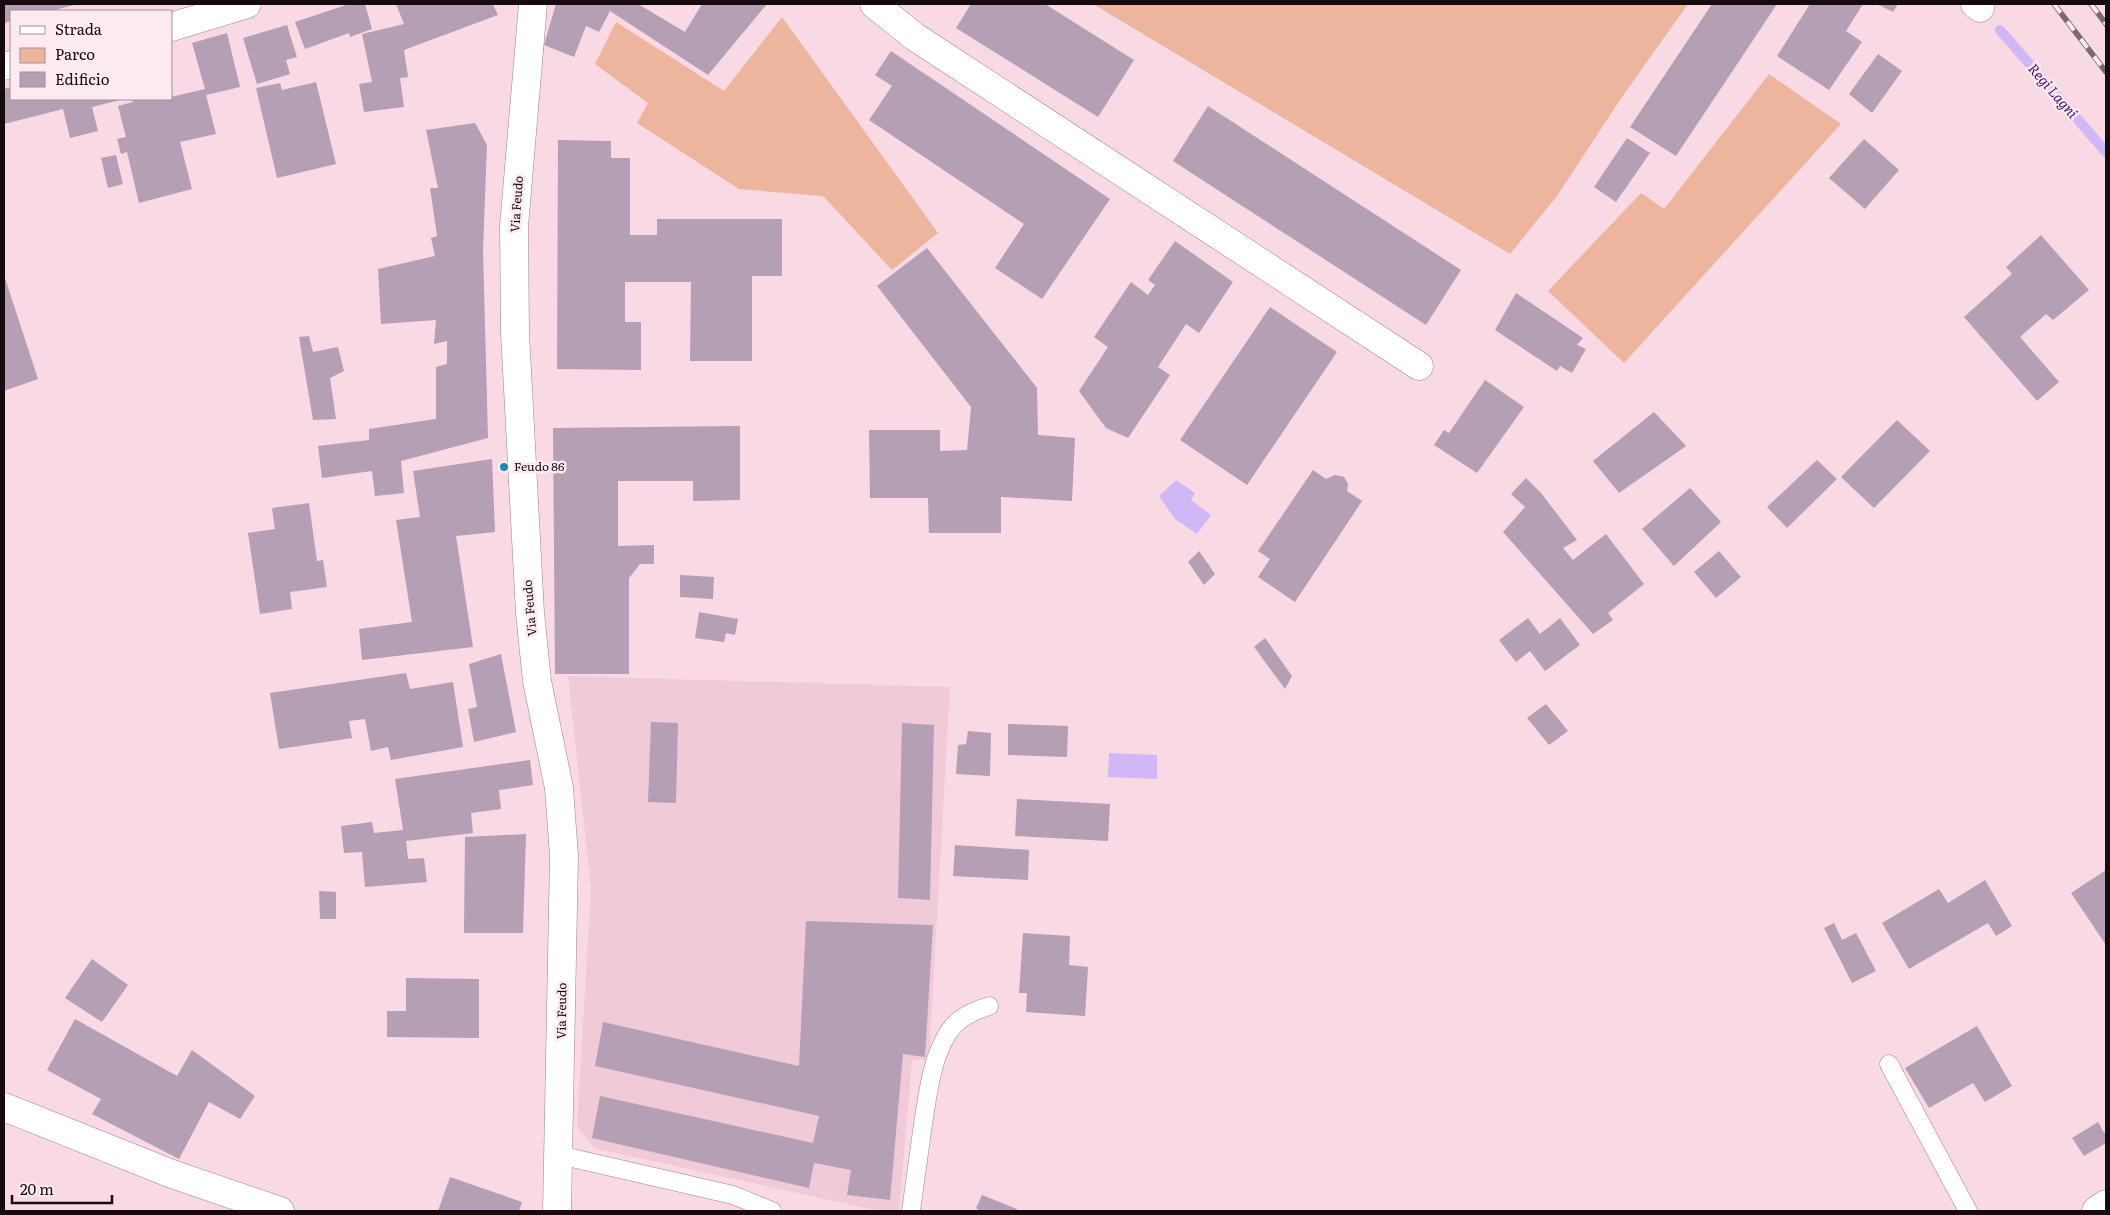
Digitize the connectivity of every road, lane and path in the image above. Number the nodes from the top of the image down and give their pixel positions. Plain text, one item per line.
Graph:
1 (247, 4) edge
2 (533, 4) edge
3 (874, 4) edge
4 (172, 27) edge
5 (1419, 366) dead end
6 (989, 1006) dead end
7 (1889, 1064) dead end
8 (4, 1107) edge
9 (559, 1155) junction
10 (2106, 1204) edge
11 (280, 1211) edge
12 (557, 1211) edge
13 (772, 1211) edge
14 (910, 1211) edge
15 (1968, 1211) edge
16 (2096, 1211) edge

1 - 4 street
2 - 9 street, Via Feudo
3 - 5 street
6 - 14 lane
7 - 15 lane
8 - 11 street
9 - 12 street, Via Feudo
9 - 13 lane
10 - 16 street

